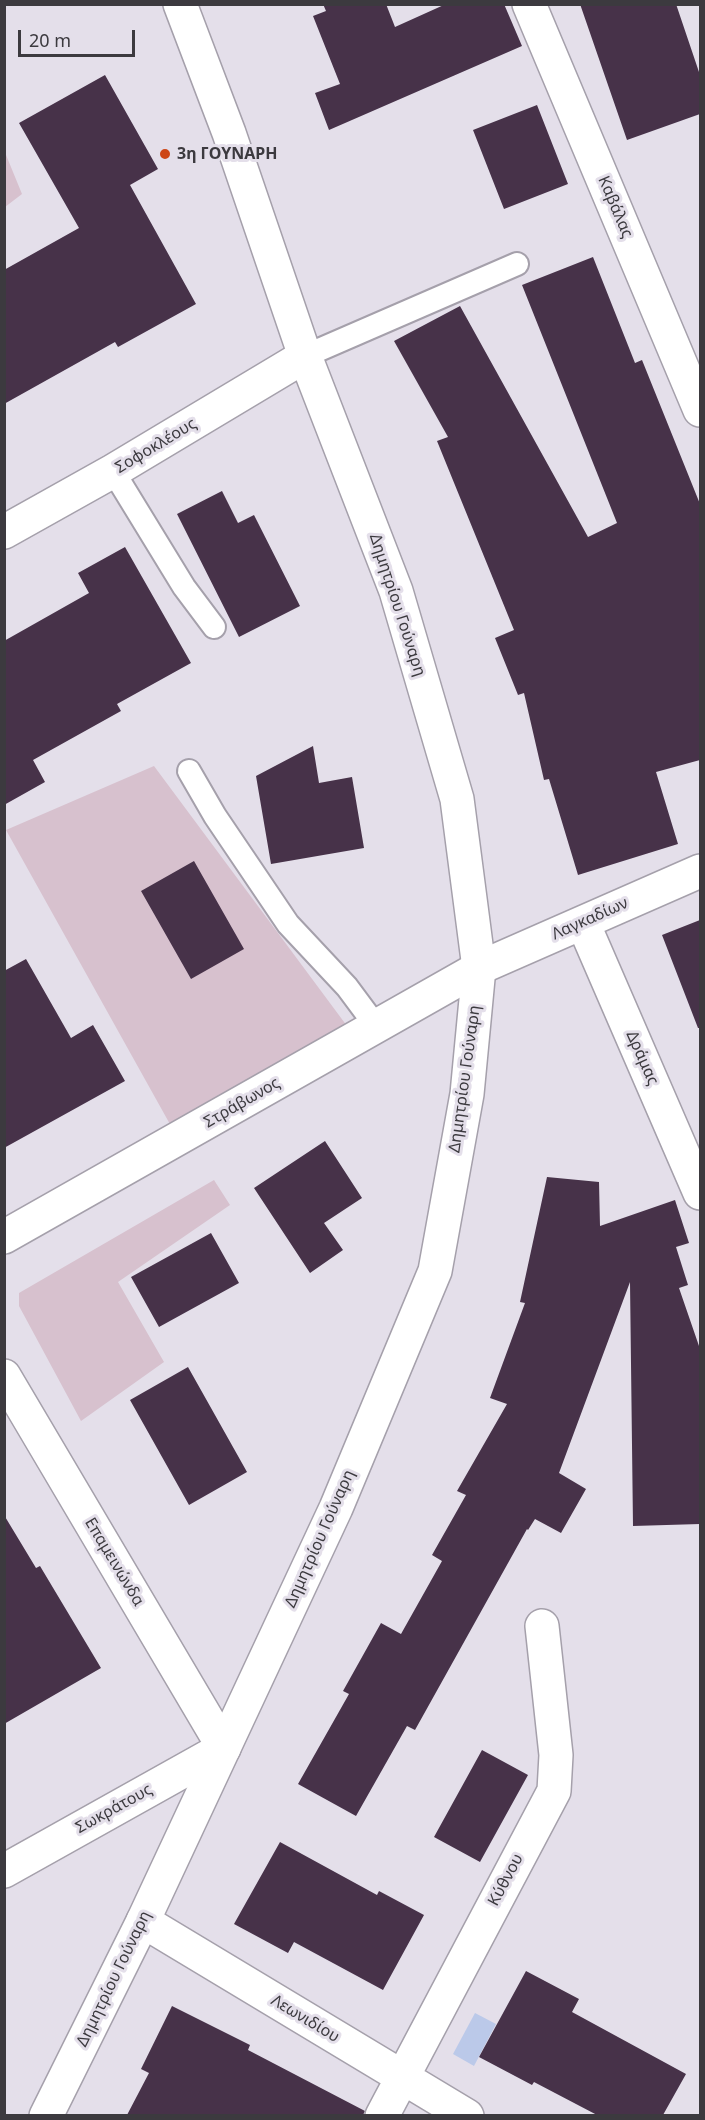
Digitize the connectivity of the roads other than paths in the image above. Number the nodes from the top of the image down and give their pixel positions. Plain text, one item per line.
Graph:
1 (180, 4) edge
2 (529, 4) edge
3 (517, 264) dead end
4 (305, 356) junction
5 (700, 410) edge
6 (113, 471) junction
7 (4, 532) edge
8 (214, 627) dead end
9 (189, 771) dead end
10 (700, 871) edge
11 (583, 923) junction
12 (479, 968) junction
13 (376, 1026) junction
14 (700, 1193) edge
15 (4, 1237) edge
16 (4, 1376) edge
17 (542, 1626) dead end
18 (224, 1748) junction
19 (4, 1871) edge
20 (143, 1921) junction
21 (402, 2077) junction
22 (46, 2115) edge
23 (382, 2115) edge
24 (467, 2115) edge

1 - 4 street, Δημητρίου Γούναρη
2 - 5 street, Καβάλας
3 - 4 lane
4 - 6 street, Σοφοκλέους
4 - 12 street, Δημητρίου Γούναρη
6 - 7 street, Σοφοκλέους
6 - 8 lane
9 - 13 lane
10 - 11 street, Λαγκαδίων
11 - 12 street, Λαγκαδίων
11 - 14 street, Δράμας
12 - 13 street, Στράβωνος
12 - 18 street, Δημητρίου Γούναρη
13 - 15 street, Στράβωνος
16 - 18 street, Επαμεινώνδα
17 - 21 street, Κύθνου
18 - 19 street, Σωκράτους
18 - 20 street, Δημητρίου Γούναρη
20 - 21 street, Λεωνιδίου
20 - 22 street, Δημητρίου Γούναρη
21 - 23 street, Κύθνου
21 - 24 street, Λεωνιδίου

